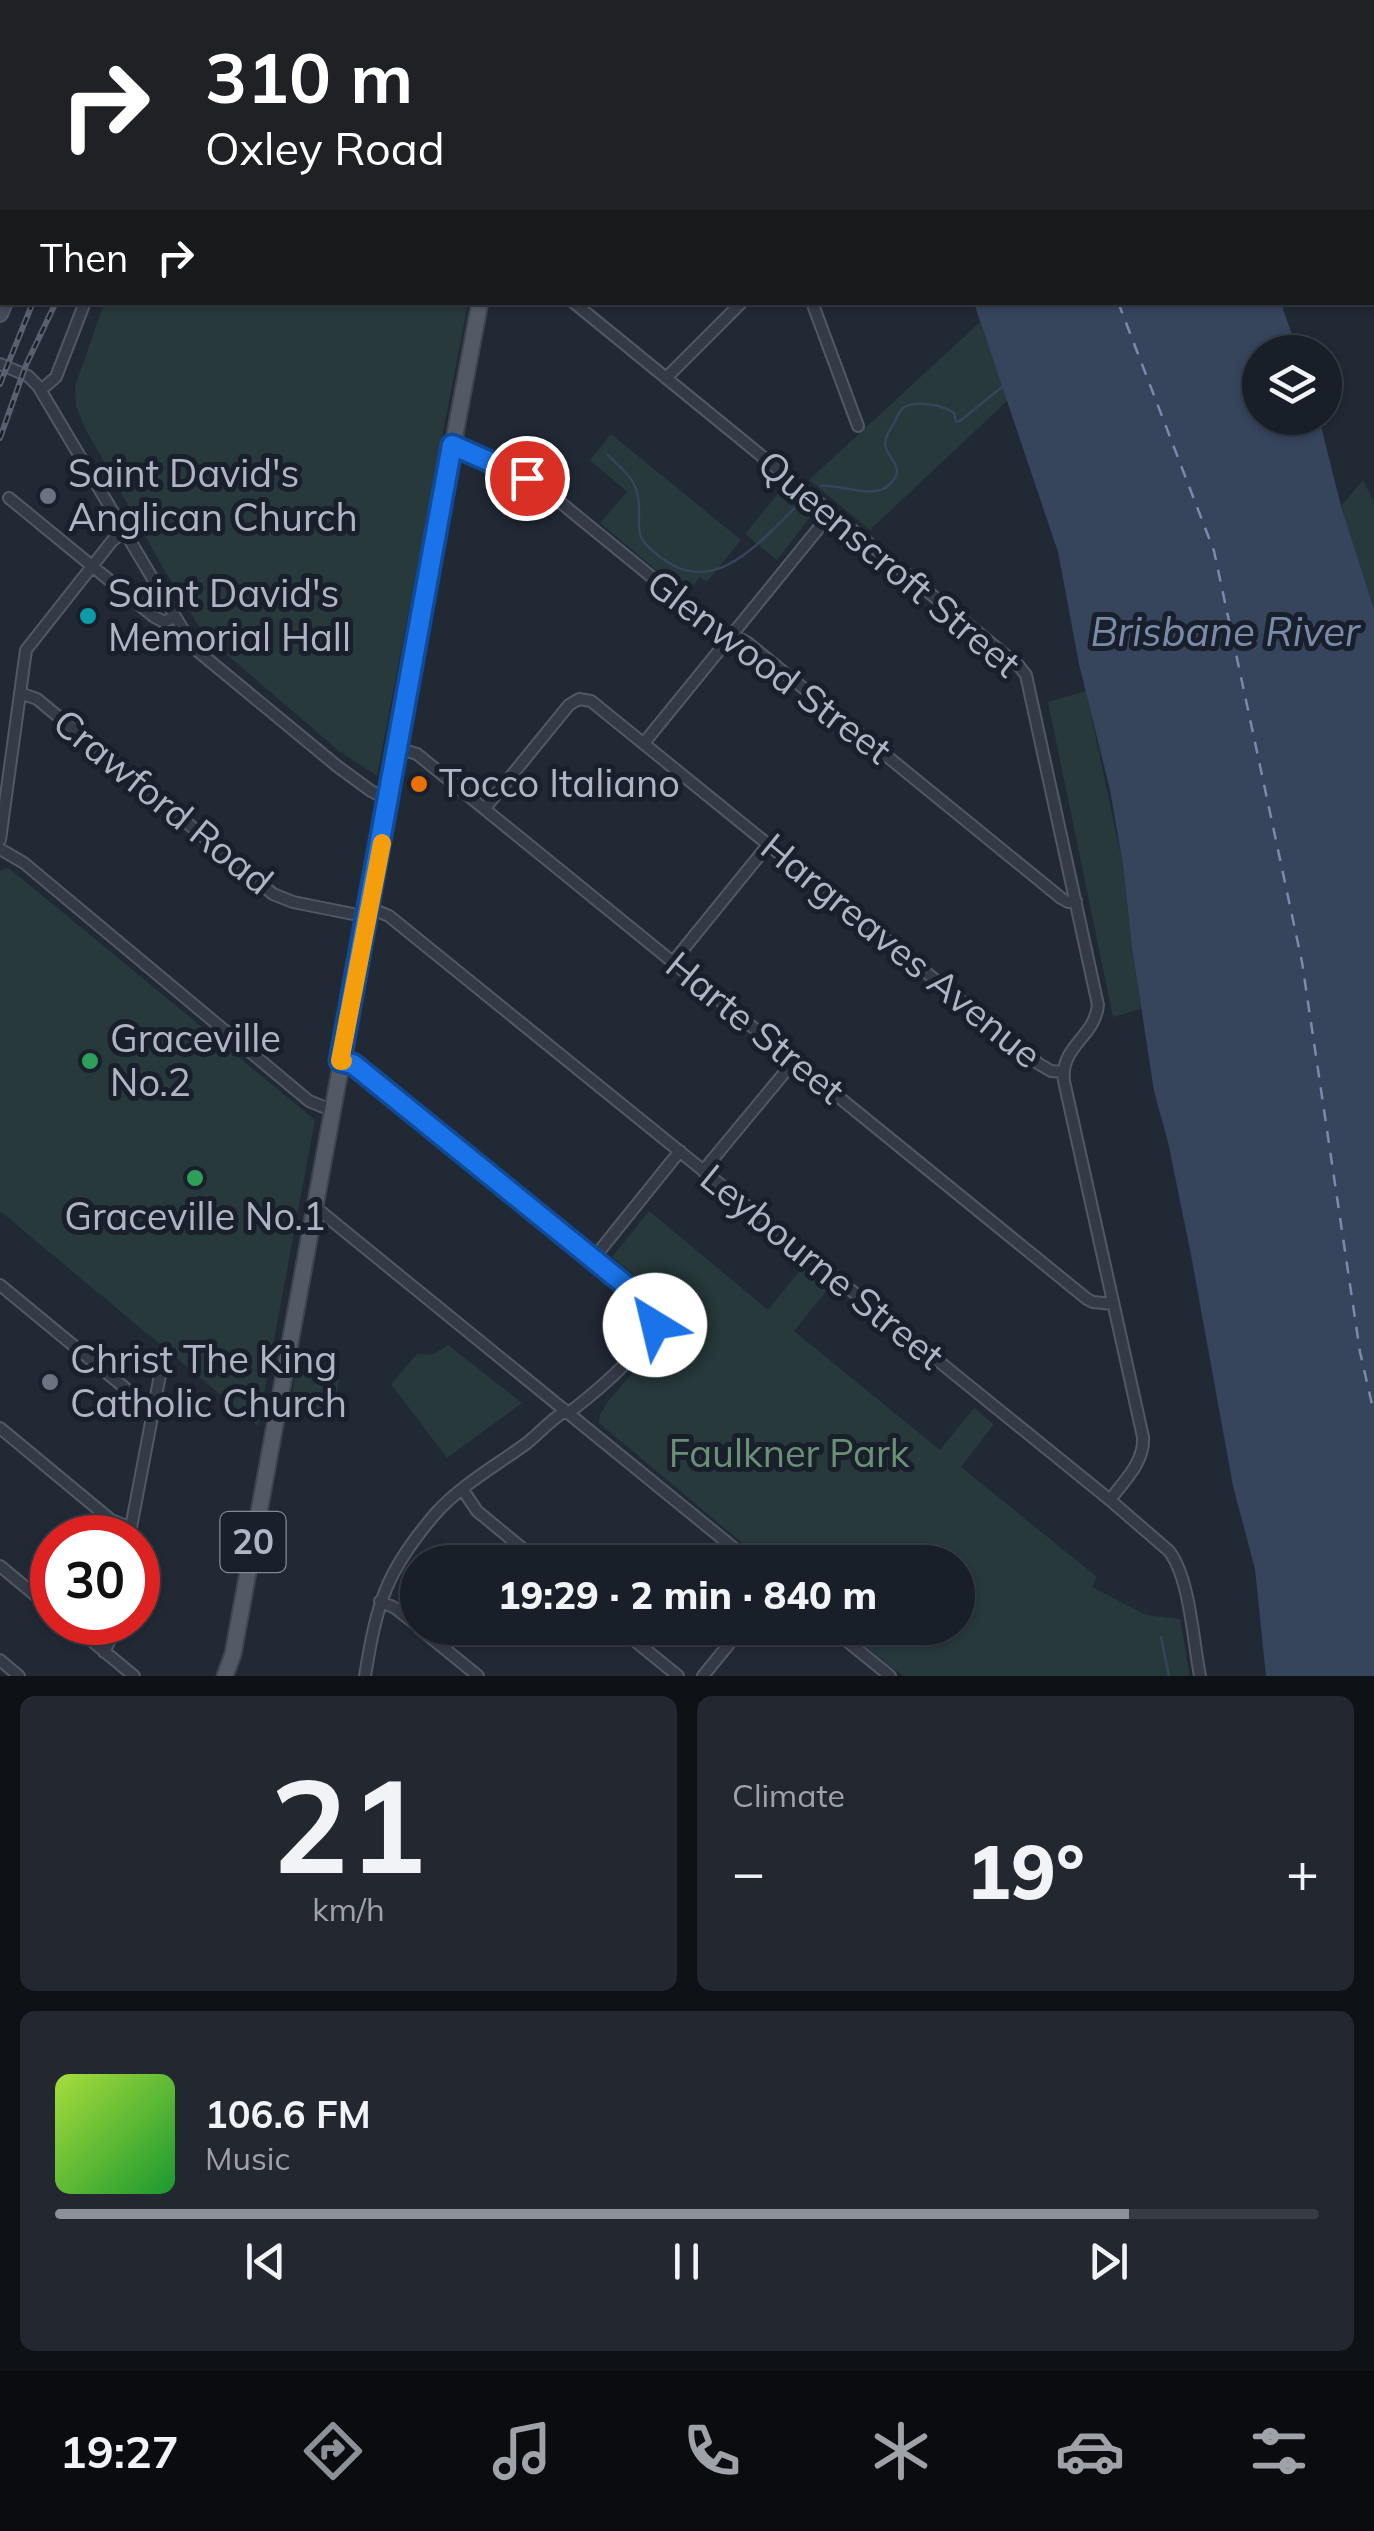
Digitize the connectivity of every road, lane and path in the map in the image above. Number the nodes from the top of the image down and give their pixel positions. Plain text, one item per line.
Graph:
1 (84, 305) edge
2 (479, 305) edge
3 (577, 305) edge
4 (739, 305) edge
5 (813, 305) edge
6 (0, 364) edge
7 (666, 378) junction
8 (41, 390) junction
9 (858, 426) dead end
10 (452, 445) junction
11 (10, 498) dead end
12 (831, 512) junction
13 (124, 532) junction
14 (92, 566) junction
15 (174, 617) junction
16 (731, 636) junction
17 (20, 692) junction
18 (644, 744) junction
19 (398, 748) junction
20 (390, 800) junction
21 (485, 808) junction
22 (0, 840) edge
23 (768, 845) junction
24 (0, 849) edge
25 (1076, 901) junction
26 (369, 912) junction
27 (674, 962) junction
28 (795, 1060) junction
29 (340, 1061) junction
30 (1063, 1072) junction
31 (331, 1110) junction
32 (680, 1151) junction
33 (703, 1170) junction
34 (315, 1206) junction
35 (592, 1259) junction
36 (0, 1284) edge
37 (1113, 1304) junction
38 (164, 1354) dead end
39 (154, 1406) junction
40 (566, 1412) junction
41 (0, 1428) edge
42 (463, 1490) junction
43 (1110, 1500) junction
44 (106, 1515) edge
45 (133, 1515) edge
46 (518, 1545) edge
47 (730, 1545) edge
48 (0, 1566) edge
49 (30, 1591) edge
50 (380, 1601) junction
51 (400, 1612) edge
52 (96, 1645) edge
53 (108, 1645) edge
54 (440, 1645) edge
55 (640, 1645) edge
56 (728, 1645) edge
57 (851, 1645) edge
58 (104, 1652) junction
59 (0, 1660) edge
60 (229, 1673) edge
61 (20, 1676) edge
62 (134, 1676) edge
63 (364, 1676) edge
64 (478, 1676) edge
65 (678, 1676) edge
66 (703, 1676) edge
67 (890, 1676) edge
68 (1200, 1676) edge

1 - 8 street
2 - 10 main road, 20
3 - 7 street, Queenscroft Street
4 - 7 street
5 - 9 street
6 - 8 street
7 - 12 street, Queenscroft Street
8 - 13 street
10 - 16 street, Glenwood Street
10 - 19 main road, 20
11 - 14 street
12 - 16 street
12 - 25 street, Queenscroft Street
13 - 14 street
13 - 15 street
14 - 15 street
14 - 17 street
15 - 20 street
16 - 18 street
16 - 25 street, Glenwood Street
17 - 22 street
17 - 26 street, Crawford Road
18 - 21 street, Hargreaves Avenue
18 - 23 street, Hargreaves Avenue
19 - 20 main road, 20
19 - 21 street, Harte Street
20 - 26 main road, 20
21 - 27 street, Harte Street
23 - 27 street
23 - 30 street, Hargreaves Avenue
24 - 31 street
25 - 30 street, Queenscroft Street
26 - 29 main road, 20
26 - 32 street, Leybourne Street
27 - 28 street, Harte Street
28 - 33 street
28 - 37 street, Harte Street
29 - 31 main road, 20
29 - 35 street
30 - 37 street, Hargreaves Avenue
31 - 34 main road, 20
32 - 33 street, Leybourne Street
32 - 35 street
33 - 43 street, Leybourne Street
34 - 40 street
34 - 60 main road, 20
35 - 40 street
36 - 39 street
37 - 43 street, Hargreaves Avenue
38 - 39 street
39 - 45 street
40 - 42 street
40 - 47 street
41 - 44 street
42 - 46 street
42 - 50 street
43 - 68 street, Leybourne Street
48 - 49 street
50 - 51 street
50 - 63 street
52 - 58 street
53 - 58 street
54 - 64 street
55 - 65 street
56 - 66 street
57 - 67 street
58 - 62 street
59 - 61 street

